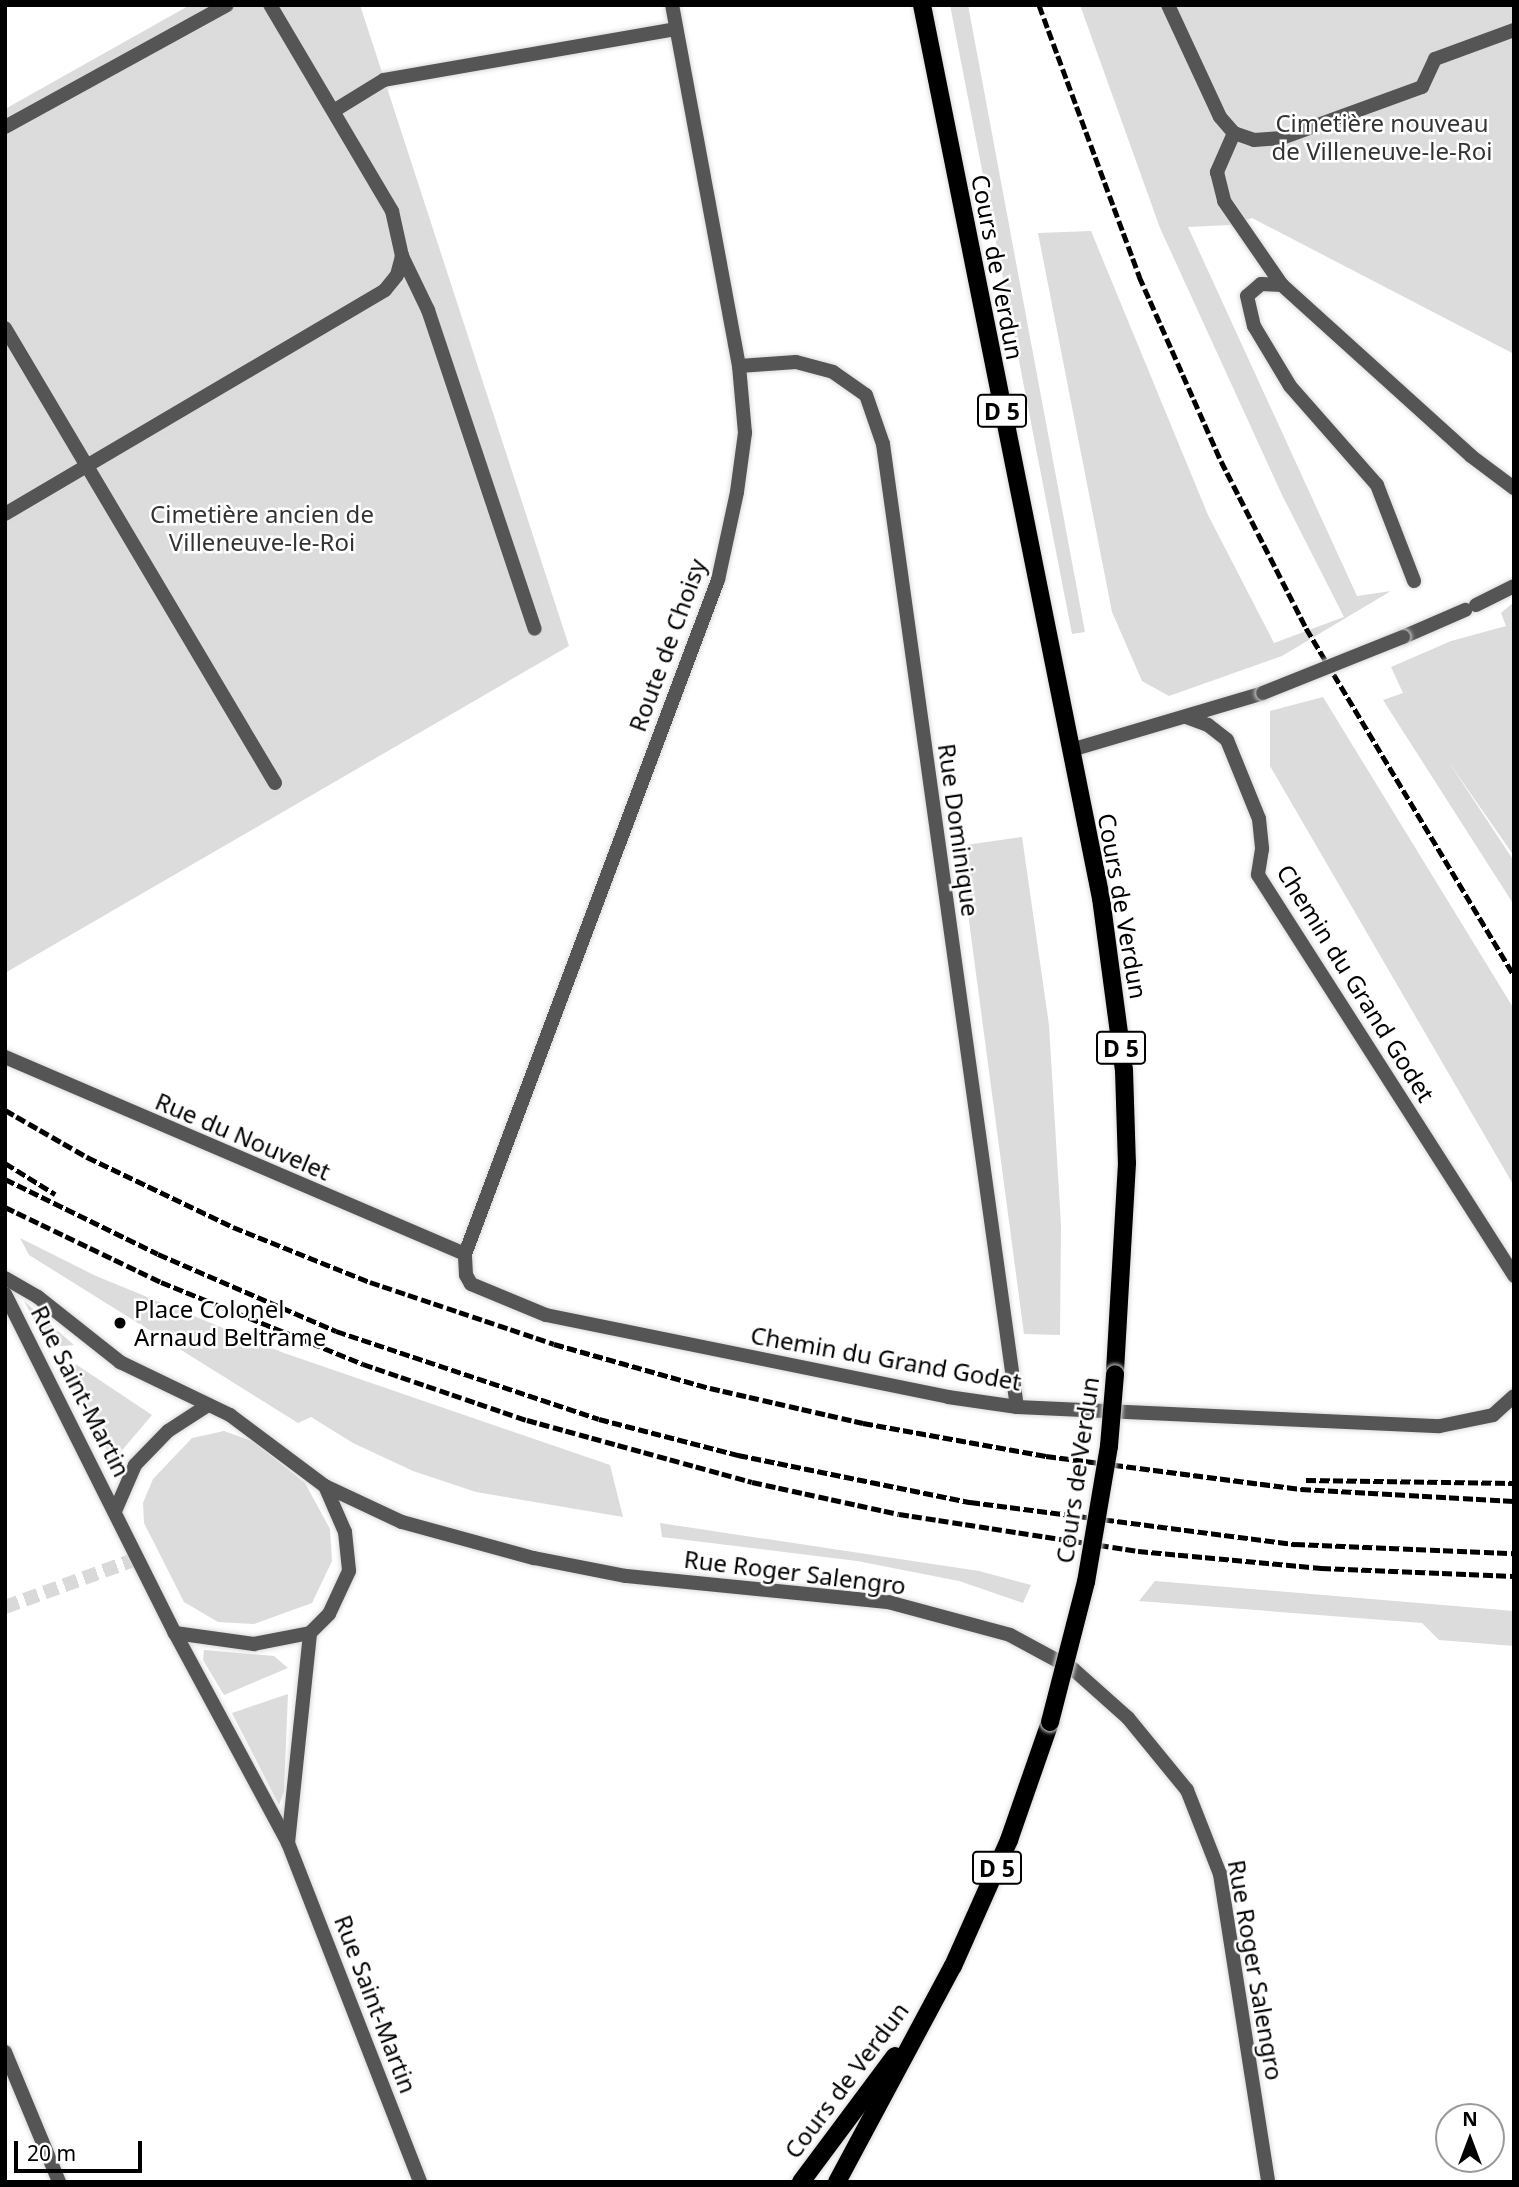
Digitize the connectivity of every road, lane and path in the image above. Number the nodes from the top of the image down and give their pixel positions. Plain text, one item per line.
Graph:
1 (227, 5) edge
2 (270, 5) edge
3 (672, 5) edge
4 (922, 5) edge
5 (1168, 5) edge
6 (676, 29) junction
7 (1514, 30) edge
8 (335, 110) junction
9 (5, 127) edge
10 (1234, 133) junction
11 (402, 256) junction
12 (1282, 285) junction
13 (5, 328) edge
14 (739, 366) junction
15 (87, 466) junction
16 (1514, 488) edge
17 (5, 514) edge
18 (1414, 581) dead end
19 (1514, 586) edge
20 (535, 629) dead end
21 (1186, 717) junction
22 (1071, 750) junction
23 (275, 783) dead end
24 (5, 1057) edge
25 (465, 1254) junction
26 (466, 1275) joint
27 (1514, 1276) edge
28 (5, 1278) edge
29 (5, 1294) edge
30 (1514, 1396) edge
31 (208, 1405) junction
32 (1017, 1407) junction
33 (325, 1486) junction
34 (116, 1509) junction
35 (175, 1633) junction
36 (310, 1633) junction
37 (288, 1843) junction
38 (931, 2009) junction
39 (5, 2052) edge
40 (58, 2182) edge
41 (420, 2182) edge
42 (801, 2182) edge
43 (837, 2182) edge
44 (1269, 2182) edge

1 - 9 street
2 - 8 street
3 - 6 street, Route de Choisy
4 - 22 main road, Cours de Verdun / D 5
5 - 10 street
6 - 8 street
6 - 14 street, Route de Choisy
7 - 10 street
8 - 11 street
10 - 12 street
11 - 15 street
11 - 20 street
12 - 16 street
12 - 18 street
13 - 15 street
14 - 25 street, Route de Choisy
14 - 32 street, Rue Dominique
15 - 17 street
15 - 23 street
19 - 21 street, bridge
21 - 22 street
21 - 27 street, Chemin du Grand Godet
22 - 38 main road, Cours de Verdun / D 5, bridge
24 - 25 street, Rue du Nouvelet
25 - 26 street, Route de Choisy
26 - 32 street, Chemin du Grand Godet
28 - 31 street
29 - 34 street, Rue Saint-Martin
30 - 32 street, Chemin du Grand Godet
31 - 33 street
31 - 34 street
33 - 36 street
33 - 44 street, Rue Roger Salengro
34 - 35 street
35 - 36 street
35 - 37 street, Rue Saint-Martin
36 - 37 street, Rue Saint-Martin
37 - 41 street, Rue Saint-Martin
38 - 42 main road, Cours de Verdun / D 5
38 - 43 main road, Cours de Verdun / D 5
39 - 40 street

